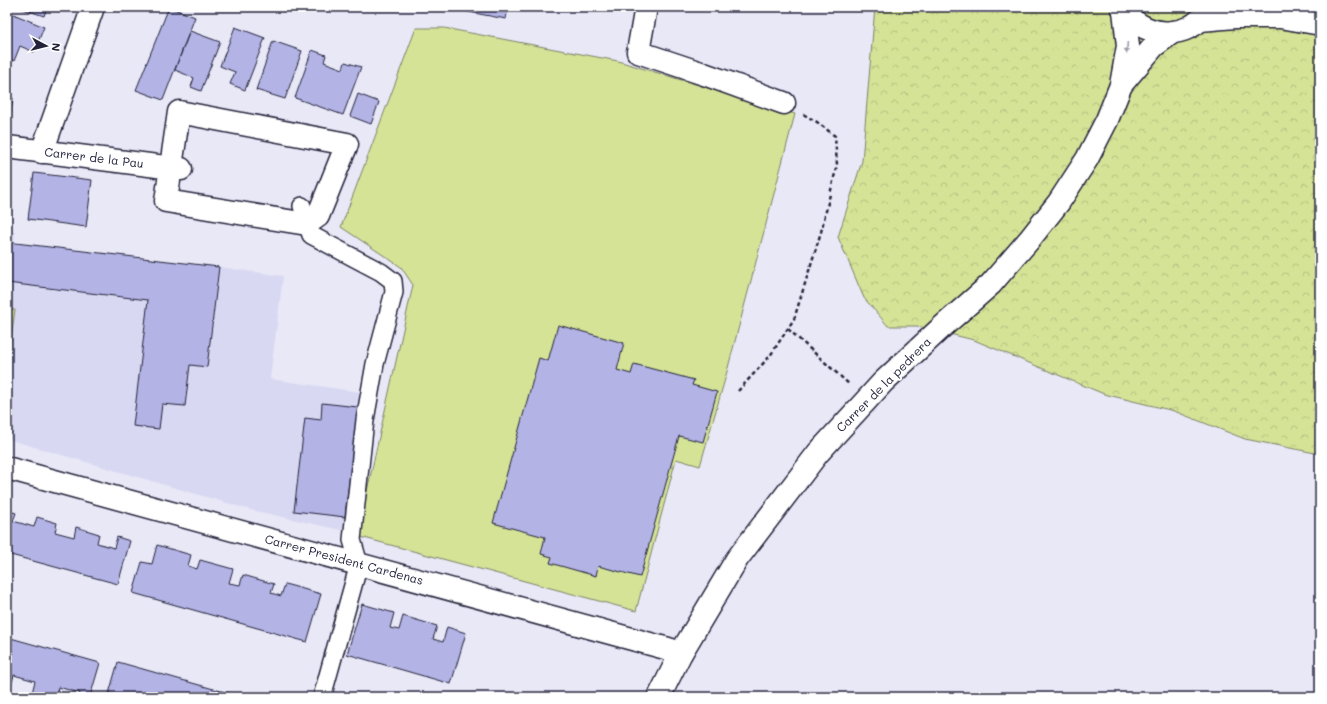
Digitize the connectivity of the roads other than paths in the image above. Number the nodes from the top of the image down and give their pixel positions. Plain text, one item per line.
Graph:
1 (93, 7) edge
2 (646, 7) edge
3 (1296, 7) edge
4 (1123, 9) edge
5 (1205, 14) edge
6 (1317, 25) edge
7 (1174, 32) junction
8 (1121, 85) junction
9 (784, 103) road end
10 (7, 147) edge
11 (42, 152) junction
12 (182, 169) dead end
13 (304, 215) junction
14 (7, 468) edge
15 (359, 564) junction
16 (680, 653) junction
17 (322, 697) edge
18 (659, 697) edge

1 - 11 street
2 - 9 street
3 - 6 street
4 - 7 street
4 -> 8 street, Carrer de la pedrera
5 - 6 street
5 - 7 street
7 - 8 street, Carrer de la pedrera
8 - 16 street, Carrer de la pedrera
10 - 11 street, Carrer de la Pau
11 - 12 street, Carrer de la Pau
13 - 13 street
13 - 15 street
14 - 15 street, Carrer President Cardenas
15 - 16 street, Carrer President Cardenas
15 - 17 street
16 - 18 street, Carrer de la pedrera

